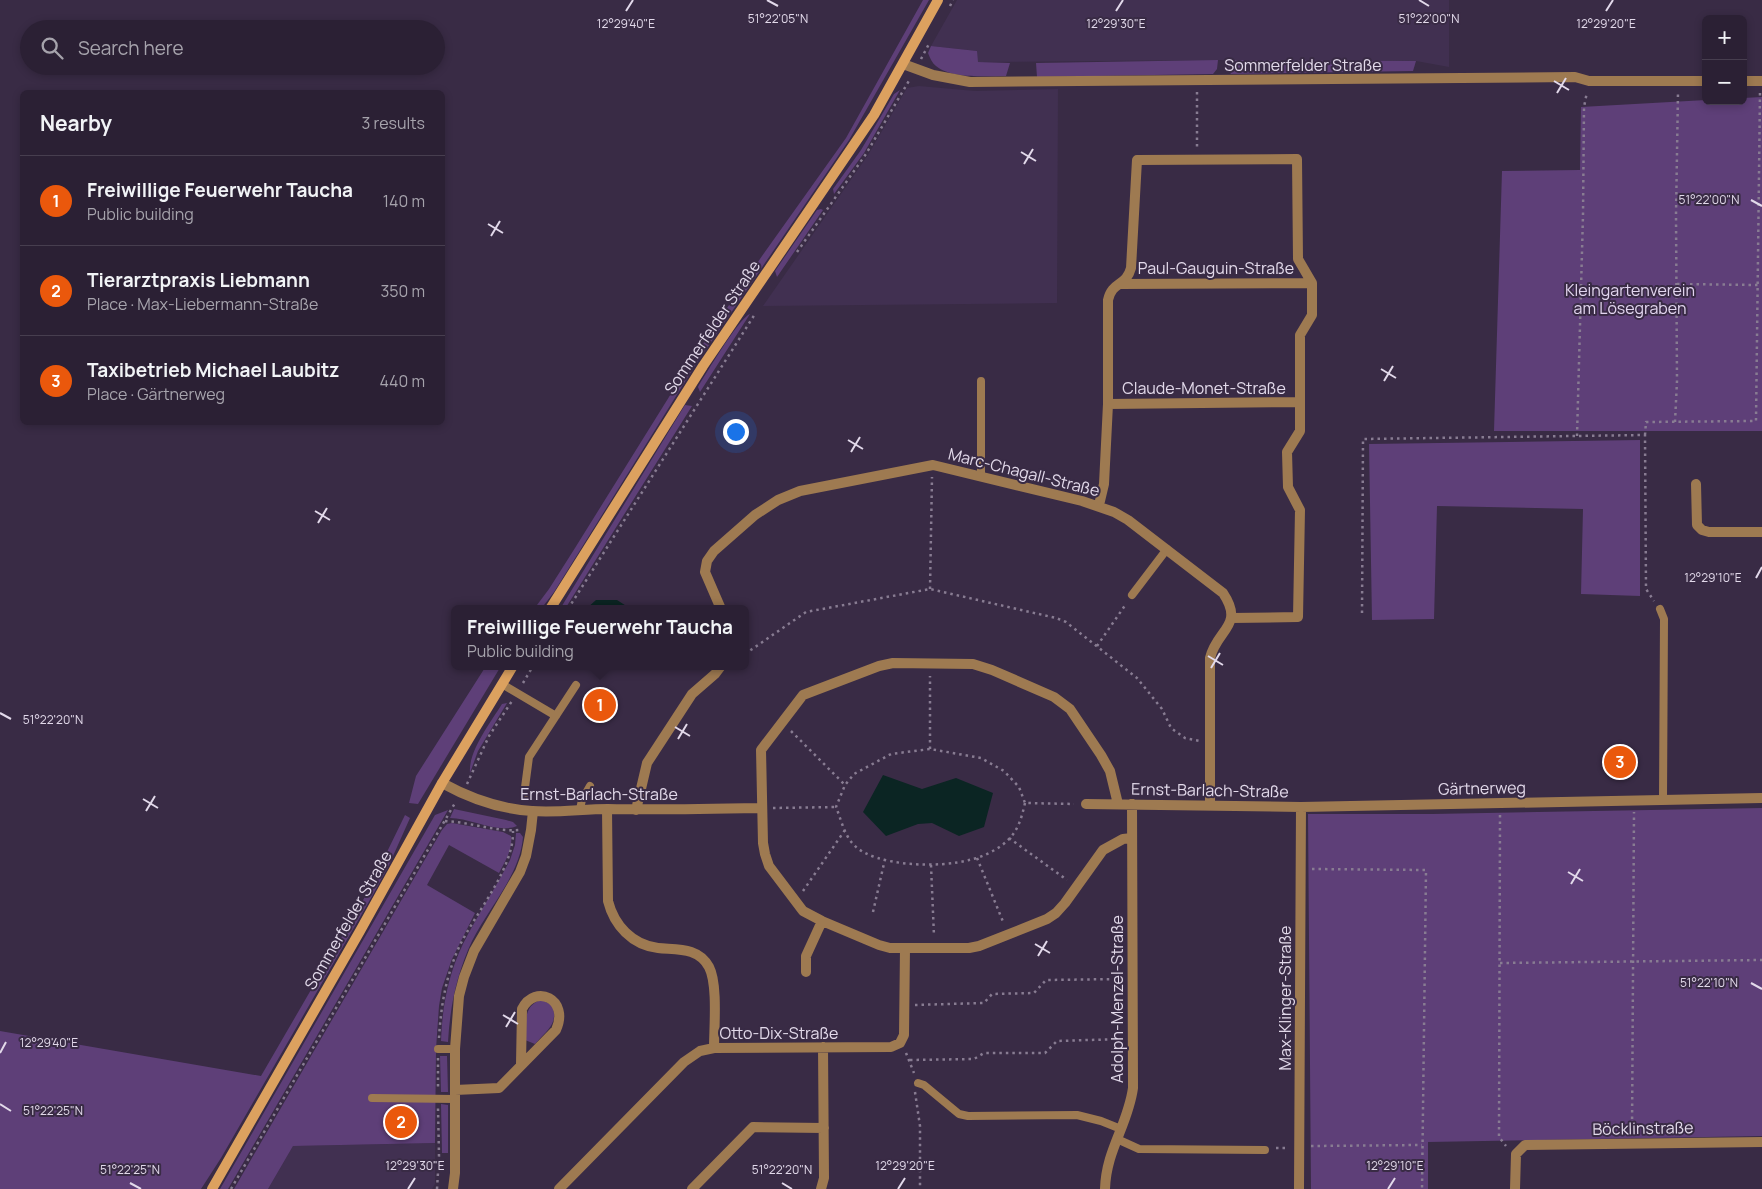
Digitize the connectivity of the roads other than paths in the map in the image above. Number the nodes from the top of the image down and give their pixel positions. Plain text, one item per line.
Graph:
1 (938, 0) edge
2 (903, 64) junction
3 (1702, 81) edge
4 (1747, 81) edge
5 (1761, 81) edge
6 (1312, 283) junction
7 (1121, 284) junction
8 (982, 381) dead end
9 (1300, 402) junction
10 (1108, 404) junction
11 (981, 477) junction
12 (1696, 484) dead end
13 (1099, 505) junction
14 (1762, 532) edge
15 (1167, 549) junction
16 (1132, 595) road end
17 (553, 605) edge
18 (719, 605) edge
19 (1660, 609) road end
20 (1231, 618) junction
21 (511, 670) edge
22 (718, 670) edge
23 (502, 684) junction
24 (576, 685) dead end
25 (556, 716) junction
26 (442, 783) junction
27 (590, 786) dead end
28 (524, 795) dead end
29 (1762, 798) edge
30 (1663, 800) junction
31 (1086, 804) road end
32 (1118, 804) junction
33 (1132, 804) junction
34 (1210, 806) junction
35 (1301, 807) junction
36 (761, 808) junction
37 (580, 809) junction
38 (608, 809) junction
39 (636, 810) junction
40 (532, 811) junction
41 (1132, 838) junction
42 (822, 921) junction
43 (905, 948) junction
44 (806, 972) dead end
45 (714, 1048) junction
46 (823, 1048) junction
47 (438, 1049) dead end
48 (455, 1049) junction
49 (522, 1064) junction
50 (918, 1083) road end
51 (455, 1094) junction
52 (372, 1098) dead end
53 (824, 1128) junction
54 (1122, 1129) junction
55 (1117, 1139) junction
56 (1762, 1142) edge
57 (1265, 1150) road end
58 (212, 1189) edge
59 (453, 1189) edge
60 (559, 1189) edge
61 (692, 1189) edge
62 (821, 1189) edge
63 (1105, 1189) edge
64 (1299, 1189) edge
65 (1515, 1189) edge

1 - 2 main road, Sommerfelder Straße
2 - 3 street, Sommerfelder Straße
2 - 17 main road, Sommerfelder Straße
4 - 5 street
6 - 7 street, Paul-Gauguin-Straße
6 - 7 street
6 - 9 street
7 - 10 street
8 - 11 lane
9 - 10 street, Claude-Monet-Straße
9 - 20 street
10 - 13 street
11 - 13 street, Marc-Chagall-Straße
11 - 18 street, Marc-Chagall-Straße
12 - 14 street
13 - 15 street, Marc-Chagall-Straße
15 - 16 lane
15 - 20 street, Marc-Chagall-Straße
19 - 30 lane
20 - 34 street
21 - 23 main road, Sommerfelder Straße
22 - 39 street
23 - 25 lane
23 - 26 main road, Sommerfelder Straße
24 - 25 lane
25 - 28 lane
26 - 40 street, Ernst-Barlach-Straße
26 - 58 main road, Sommerfelder Straße
27 - 37 lane
29 - 30 street, Gärtnerweg
30 - 35 street, Gärtnerweg
31 - 32 street, Ernst-Barlach-Straße
32 - 33 street, Ernst-Barlach-Straße
32 - 36 street, Ernst-Barlach-Straße
33 - 34 street, Ernst-Barlach-Straße
33 - 41 street, Adolph-Menzel-Straße
34 - 35 street, Ernst-Barlach-Straße
35 - 64 street, Max-Klinger-Straße
36 - 39 street, Ernst-Barlach-Straße
36 - 42 street, Ernst-Barlach-Straße
37 - 38 street, Ernst-Barlach-Straße
37 - 40 street, Ernst-Barlach-Straße
38 - 39 street, Ernst-Barlach-Straße
38 - 45 street
40 - 48 street
41 - 43 street, Ernst-Barlach-Straße
41 - 54 street, Adolph-Menzel-Straße
42 - 43 street, Ernst-Barlach-Straße
42 - 44 street
43 - 46 street, Otto-Dix-Straße
45 - 46 street, Otto-Dix-Straße
45 - 60 street, Otto-Dix-Straße
46 - 53 street
47 - 48 lane
48 - 51 street
49 - 49 street
49 - 51 street
50 - 54 lane
51 - 52 lane
51 - 59 street
53 - 61 street
53 - 62 street
54 - 55 street, Adolph-Menzel-Straße
55 - 57 lane
55 - 63 street, Adolph-Menzel-Straße
56 - 65 street, Böcklinstraße

